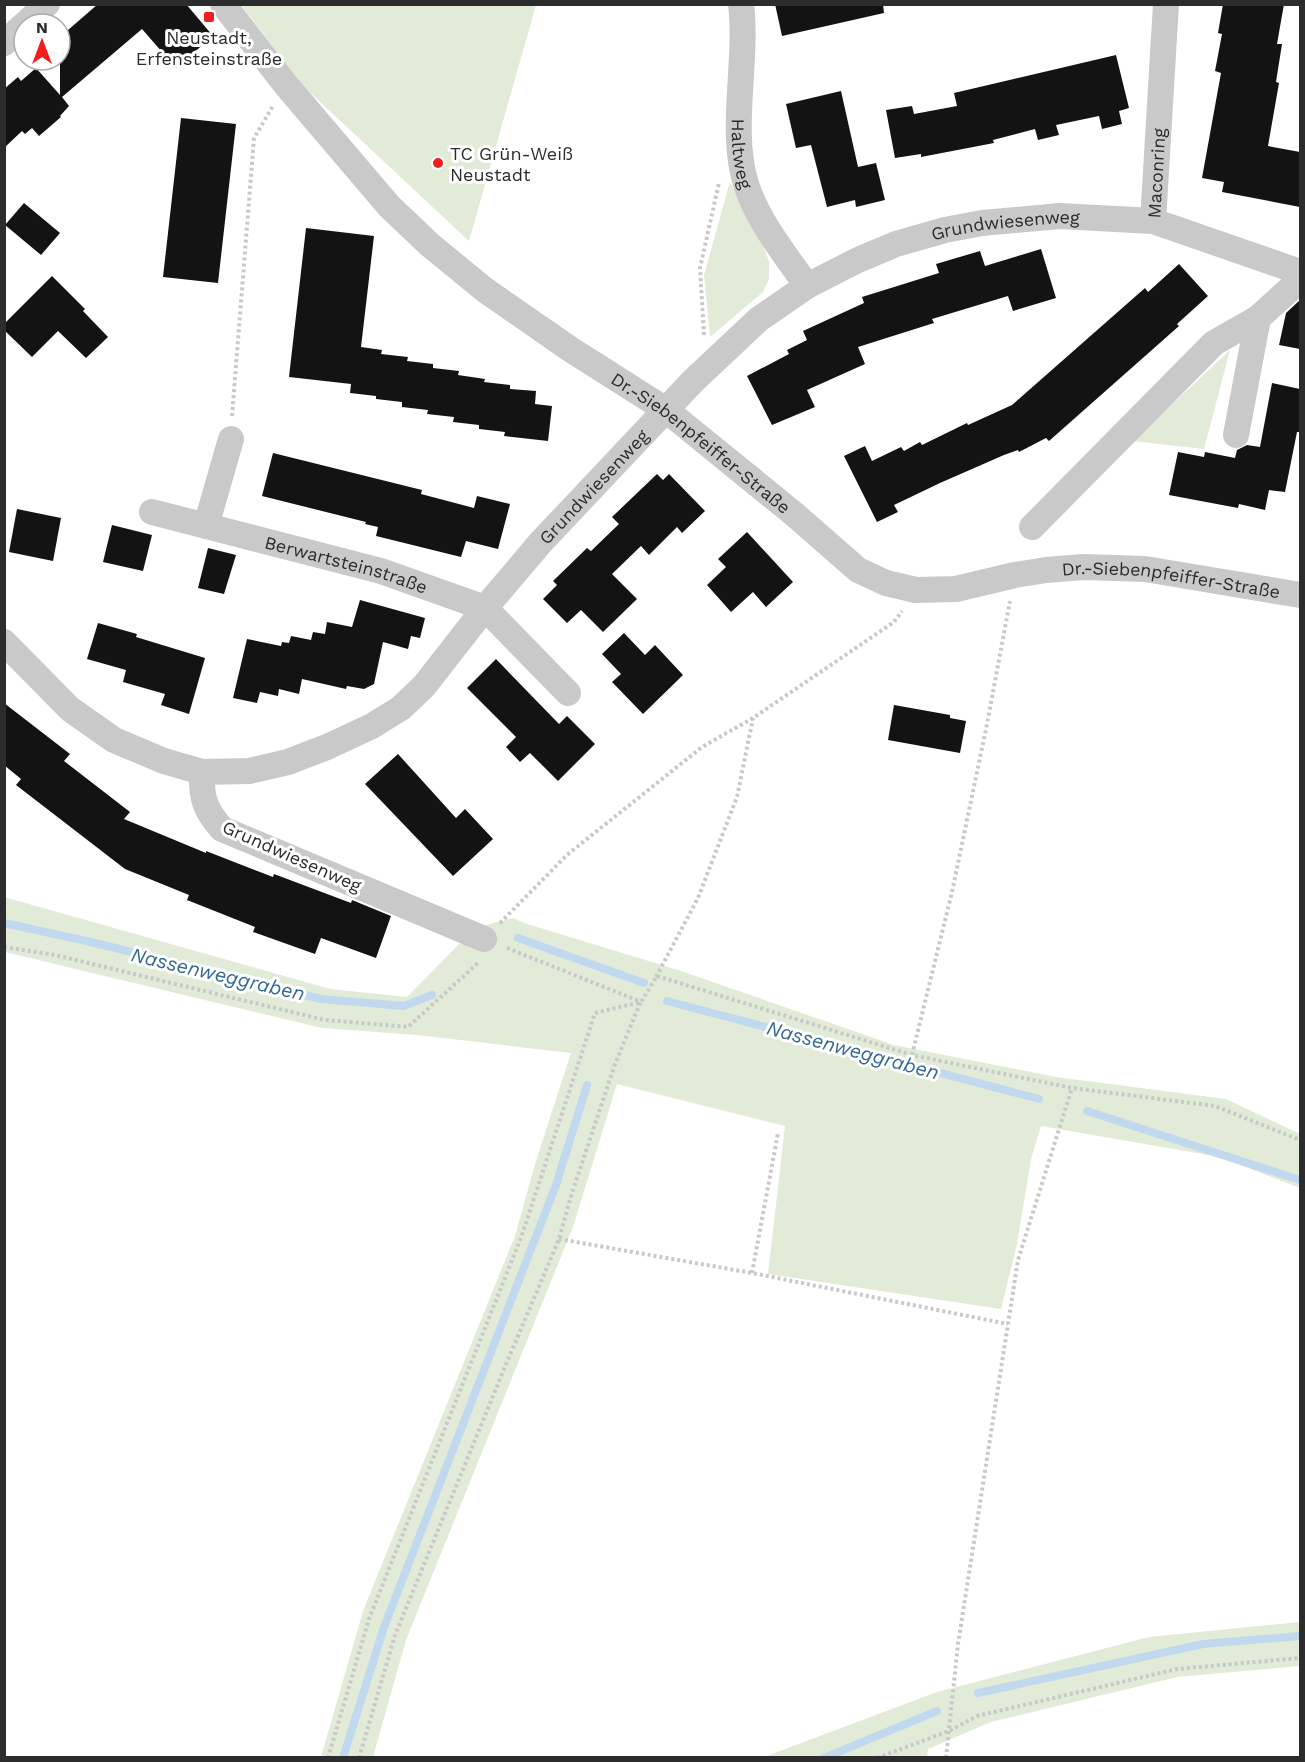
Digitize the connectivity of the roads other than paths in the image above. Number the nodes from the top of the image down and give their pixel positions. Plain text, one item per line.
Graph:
1 (223, 4) edge
2 (741, 4) edge
3 (1166, 4) edge
4 (1153, 221) junction
5 (1300, 272) edge
6 (1300, 280) edge
7 (807, 286) junction
8 (1258, 318) junction
9 (666, 410) junction
10 (1236, 435) dead end
11 (231, 438) road end
12 (153, 512) dead end
13 (206, 526) junction
14 (1032, 527) dead end
15 (1300, 595) edge
16 (485, 608) junction
17 (4, 642) edge
18 (568, 693) dead end
19 (202, 772) junction
20 (484, 939) road end

1 - 9 street, Dr.-Siebenpfeiffer-Straße
2 - 7 street, Haltweg
3 - 4 street, Maconring
4 - 5 street, Maconring
4 - 7 street, Grundwiesenweg
6 - 8 street
7 - 9 street, Grundwiesenweg
8 - 10 street
8 - 14 street
9 - 15 street, Dr.-Siebenpfeiffer-Straße
9 - 16 street, Grundwiesenweg
11 - 13 street
12 - 13 street, Berwartsteinstraße
13 - 16 street, Berwartsteinstraße
16 - 18 street
16 - 19 street, Grundwiesenweg
17 - 19 street, Grundwiesenweg
19 - 20 street, Grundwiesenweg

